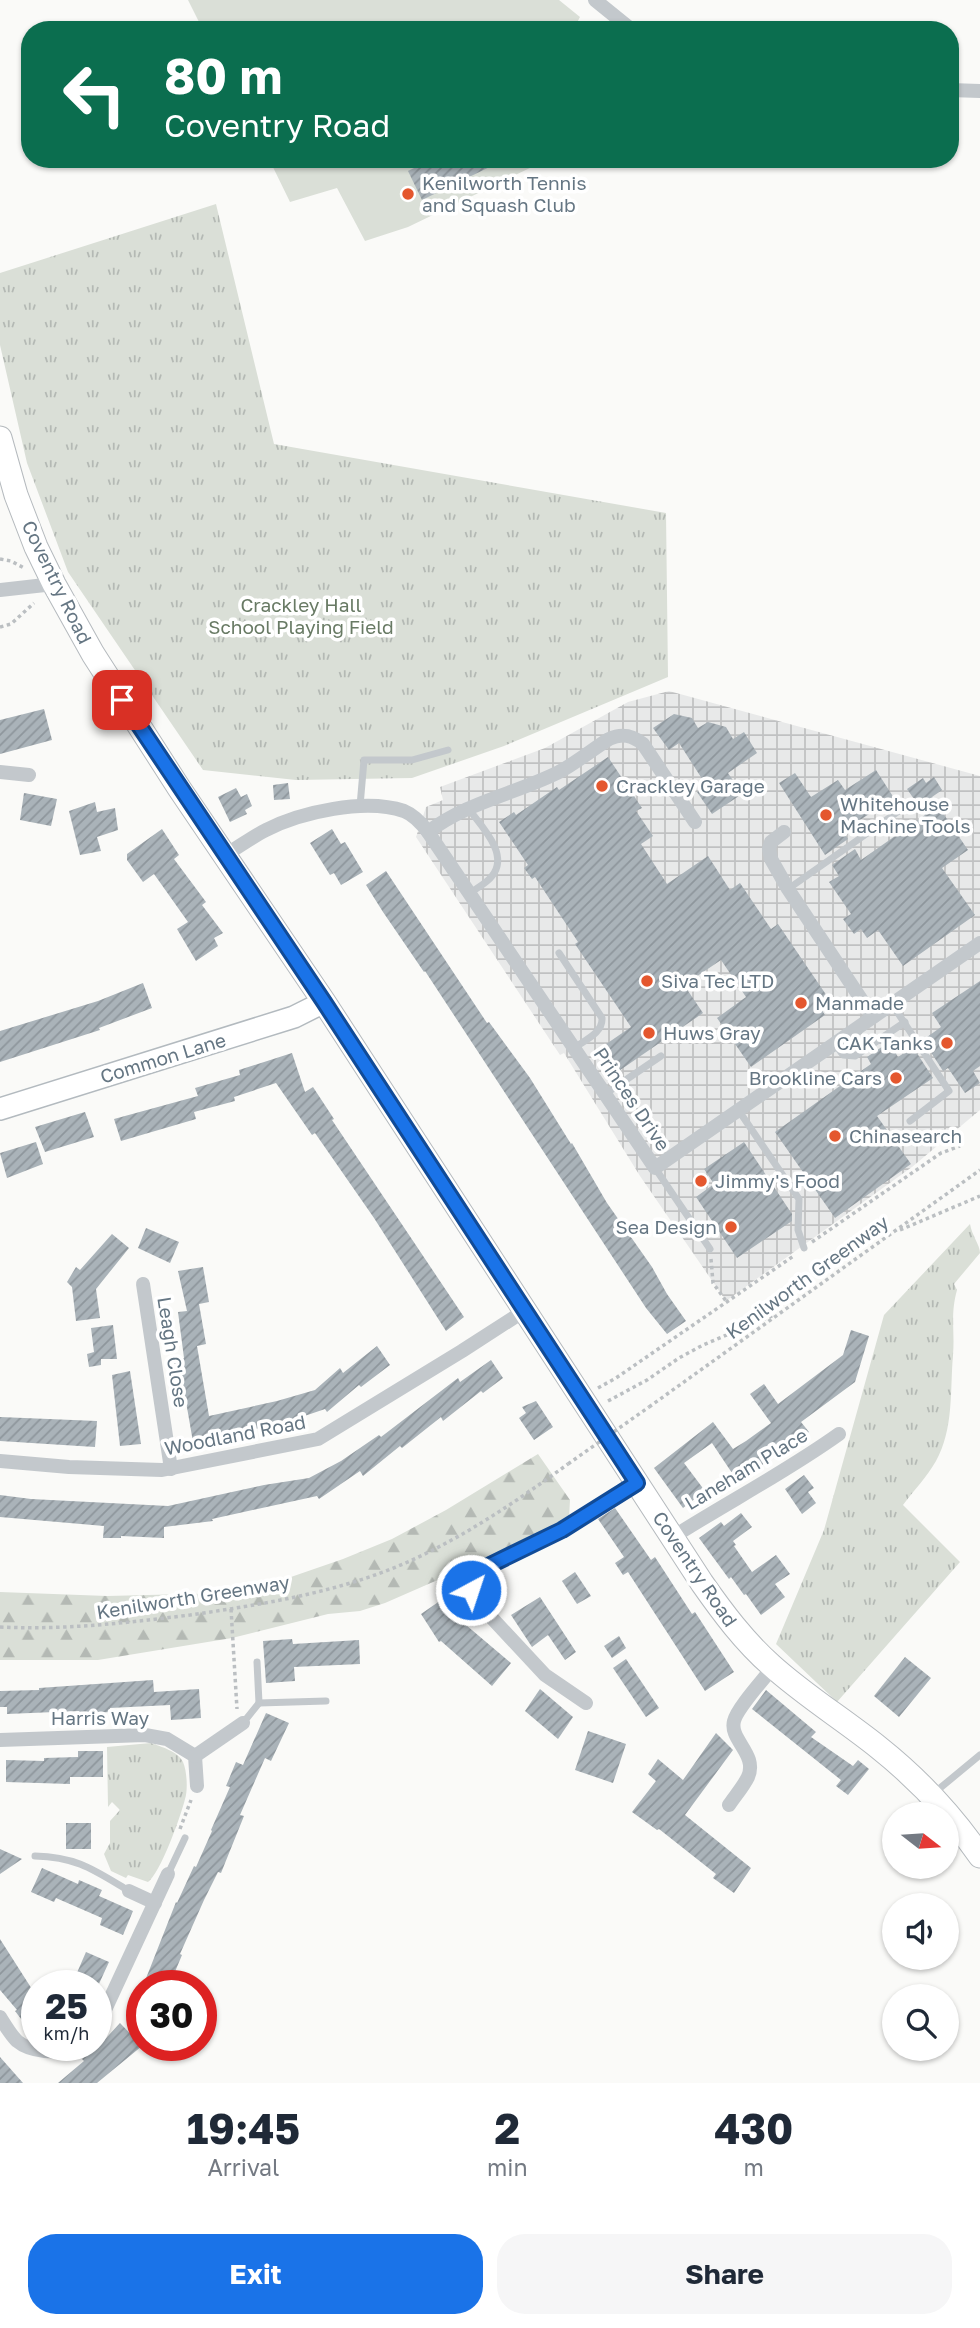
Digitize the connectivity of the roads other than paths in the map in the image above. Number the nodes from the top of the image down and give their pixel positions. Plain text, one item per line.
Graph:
1 (595, 0) edge
2 (621, 21) edge
3 (959, 90) edge
4 (980, 91) edge
5 (0, 438) edge
6 (54, 584) junction
7 (0, 590) edge
8 (448, 750) dead end
9 (0, 772) edge
10 (29, 775) dead end
11 (906, 806) dead end
12 (360, 807) junction
13 (468, 807) junction
14 (695, 822) dead end
15 (428, 832) junction
16 (784, 832) dead end
17 (225, 856) junction
18 (788, 889) junction
19 (470, 893) junction
20 (980, 943) edge
21 (559, 953) dead end
22 (324, 1002) junction
23 (892, 1004) junction
24 (873, 1017) junction
25 (905, 1022) junction
26 (835, 1044) junction
27 (574, 1048) junction
28 (661, 1056) dead end
29 (605, 1094) junction
30 (0, 1108) edge
31 (738, 1110) junction
32 (910, 1121) dead end
33 (655, 1168) junction
34 (804, 1248) road end
35 (710, 1250) road end
36 (143, 1284) dead end
37 (524, 1311) junction
38 (839, 1434) dead end
39 (0, 1461) edge
40 (171, 1469) junction
41 (637, 1483) junction
42 (673, 1537) junction
43 (257, 1662) dead end
44 (773, 1667) junction
45 (326, 1701) dead end
46 (259, 1703) junction
47 (586, 1703) dead end
48 (243, 1723) joint
49 (0, 1740) edge
50 (980, 1755) edge
51 (195, 1756) junction
52 (197, 1786) dead end
53 (931, 1796) junction
54 (729, 1805) dead end
55 (185, 1838) dead end
56 (35, 1856) dead end
57 (980, 1856) edge
58 (168, 1874) joint
59 (129, 1891) joint
60 (155, 1903) junction
61 (112, 1995) edge
62 (0, 2017) edge
63 (21, 2044) edge

1 - 2 street
3 - 4 street
5 - 6 main road, Coventry Road
6 - 7 street
6 - 17 main road, Coventry Road
8 - 12 lane
9 - 10 street
11 - 18 lane
12 - 15 street, Princes Drive
12 - 17 street, Princes Drive
13 - 14 street
13 - 15 street
13 - 19 lane
15 - 19 street, Princes Drive
16 - 18 street
17 - 22 main road, Coventry Road
18 - 24 street
19 - 27 street, Princes Drive
20 - 23 street, Princes Drive
21 - 27 lane
22 - 30 street, Common Lane
22 - 37 main road, Coventry Road
23 - 24 street, Princes Drive
23 - 25 lane
24 - 26 street, Princes Drive
25 - 26 lane
25 - 32 lane
26 - 31 street, Princes Drive
27 - 29 street, Princes Drive
28 - 29 lane
29 - 33 street, Princes Drive
31 - 33 street, Princes Drive
31 - 34 lane
33 - 35 lane
36 - 40 street, Leagh Close
37 - 40 street, Woodland Road
37 - 41 main road, Coventry Road
38 - 42 street, Laneham Place
39 - 40 street, Woodland Road
41 - 42 main road, Coventry Road
41 - 47 street
42 - 44 main road, Coventry Road
43 - 46 lane
44 - 53 main road, Coventry Road
44 - 54 street
45 - 46 lane
46 - 48 lane
48 - 51 street
49 - 51 street, Harris Way
50 - 53 lane
51 - 52 street
53 - 57 main road, Coventry Road
55 - 58 lane
56 - 59 lane
58 - 60 street
59 - 60 street
60 - 61 street
62 - 63 street

